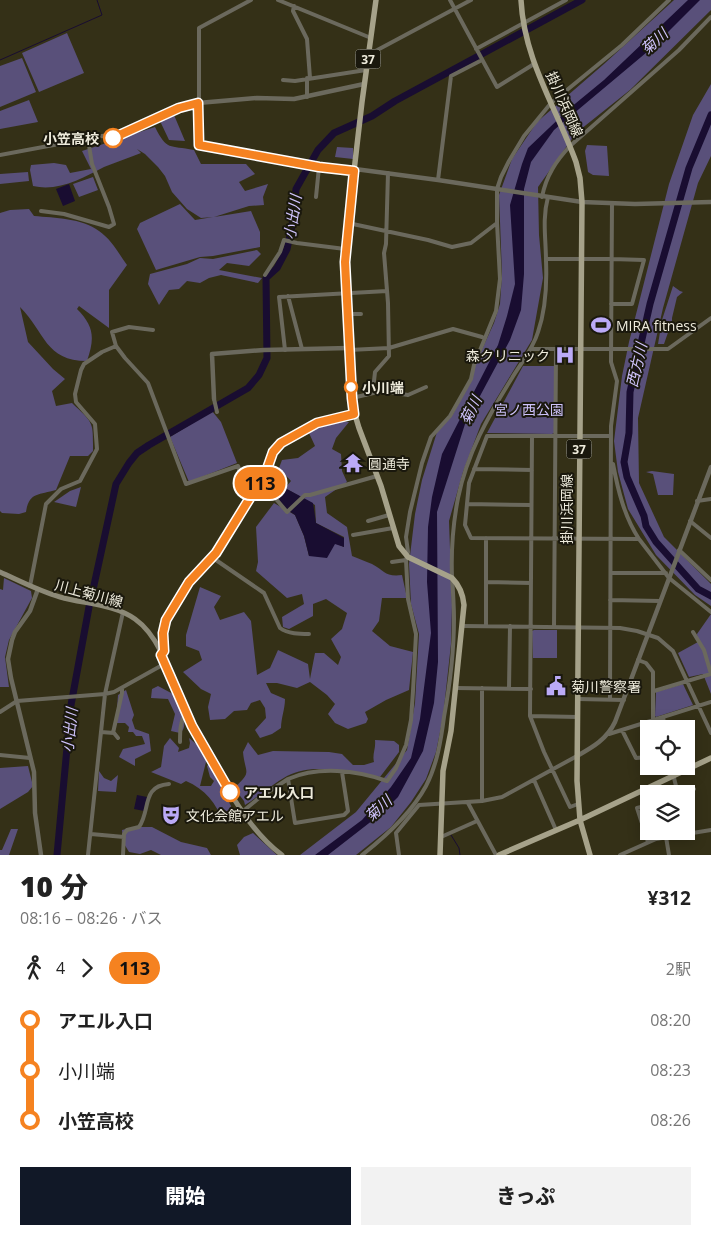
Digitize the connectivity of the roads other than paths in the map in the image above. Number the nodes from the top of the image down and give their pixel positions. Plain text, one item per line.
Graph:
1 (251, 0) edge
2 (278, 0) edge
3 (376, 0) edge
4 (450, 0) edge
5 (471, 0) edge
6 (521, 0) edge
7 (566, 0) edge
8 (669, 0) edge
9 (294, 6) junction
10 (455, 8) junction
11 (711, 17) edge
12 (523, 24) junction
13 (371, 38) junction
14 (476, 49) junction
15 (368, 55) junction
16 (482, 60) junction
17 (534, 64) junction
18 (366, 70) junction
19 (308, 78) junction
20 (283, 80) dead end
21 (364, 84) junction
22 (307, 97) junction
23 (551, 102) junction
24 (198, 103) junction
25 (138, 127) joint
26 (88, 139) junction
27 (570, 145) junction
28 (0, 155) edge
29 (319, 167) junction
30 (354, 170) junction
31 (388, 173) junction
32 (438, 180) junction
33 (498, 189) junction
34 (316, 197) dead end
35 (543, 197) junction
36 (582, 202) junction
37 (711, 202) edge
38 (612, 203) junction
39 (41, 211) dead end
40 (348, 223) junction
41 (497, 223) junction
42 (386, 231) junction
43 (346, 249) junction
44 (546, 259) junction
45 (612, 259) junction
46 (581, 260) junction
47 (265, 275) dead end
48 (387, 291) junction
49 (346, 293) junction
50 (288, 296) junction
51 (611, 304) junction
52 (347, 314) junction
53 (361, 314) dead end
54 (711, 318) edge
55 (153, 330) dead end
56 (482, 337) dead end
57 (116, 346) junction
58 (389, 348) junction
59 (302, 349) junction
60 (349, 349) junction
61 (530, 349) junction
62 (556, 349) junction
63 (580, 349) junction
64 (611, 349) junction
65 (285, 350) junction
66 (426, 387) dead end
67 (366, 395) junction
68 (352, 398) junction
69 (214, 402) joint
70 (216, 410) dead end
71 (354, 414) junction
72 (532, 436) junction
73 (555, 436) junction
74 (579, 436) junction
75 (611, 436) junction
76 (611, 451) junction
77 (711, 467) edge
78 (474, 469) junction
79 (532, 470) junction
80 (377, 476) junction
81 (257, 487) junction
82 (711, 498) edge
83 (697, 502) junction
84 (467, 504) junction
85 (532, 505) junction
86 (389, 515) junction
87 (368, 521) dead end
88 (690, 521) junction
89 (393, 528) junction
90 (352, 535) dead end
91 (486, 538) junction
92 (711, 538) edge
93 (531, 539) junction
94 (555, 539) junction
95 (639, 539) junction
96 (579, 540) junction
97 (611, 540) junction
98 (679, 551) junction
99 (212, 558) junction
100 (407, 558) junction
101 (392, 562) dead end
102 (0, 572) edge
103 (611, 573) junction
104 (668, 575) junction
105 (451, 578) junction
106 (711, 580) edge
107 (486, 582) junction
108 (531, 583) junction
109 (30, 586) junction
110 (38, 590) junction
111 (610, 600) junction
112 (660, 602) junction
113 (123, 612) junction
114 (711, 612) edge
115 (462, 626) junction
116 (486, 626) junction
117 (510, 626) junction
118 (531, 627) junction
119 (554, 627) junction
120 (578, 627) junction
121 (610, 628) junction
122 (693, 632) dead end
123 (310, 634) dead end
124 (648, 634) junction
125 (704, 650) junction
126 (711, 650) edge
127 (161, 655) junction
128 (638, 660) junction
129 (166, 664) junction
130 (711, 674) edge
131 (686, 680) junction
132 (122, 688) junction
133 (456, 688) junction
134 (482, 688) junction
135 (509, 688) junction
136 (531, 689) junction
137 (654, 691) junction
138 (105, 694) junction
139 (578, 699) junction
140 (610, 700) junction
141 (624, 700) junction
142 (17, 702) junction
143 (711, 702) edge
144 (697, 705) junction
145 (0, 712) edge
146 (186, 713) junction
147 (530, 716) junction
148 (664, 716) junction
149 (578, 717) junction
150 (653, 720) joint
151 (664, 720) edge
152 (640, 724) edge
153 (622, 730) junction
154 (101, 732) junction
155 (711, 732) edge
156 (113, 733) junction
157 (609, 734) junction
158 (118, 738) dead end
159 (180, 742) dead end
160 (0, 754) edge
161 (578, 756) junction
162 (30, 758) junction
163 (640, 758) edge
164 (711, 758) edge
165 (553, 769) junction
166 (342, 772) junction
167 (672, 776) junction
168 (288, 779) junction
169 (534, 780) junction
170 (169, 784) dead end
171 (675, 785) edge
172 (482, 802) junction
173 (468, 803) junction
174 (578, 804) junction
175 (441, 805) junction
176 (640, 807) edge
177 (242, 812) junction
178 (640, 817) edge
179 (580, 820) junction
180 (478, 821) junction
181 (556, 830) junction
182 (711, 830) edge
183 (695, 833) edge
184 (92, 834) junction
185 (124, 837) junction
186 (441, 837) junction
187 (652, 840) edge
188 (666, 840) edge
189 (648, 842) joint
190 (628, 853) edge
191 (41, 855) edge
192 (88, 855) edge
193 (123, 855) edge
194 (282, 855) edge
195 (362, 855) edge
196 (399, 855) edge
197 (440, 855) edge
198 (498, 855) edge
199 (590, 855) edge
200 (620, 855) edge
201 (669, 855) edge

1 - 24 street
2 - 9 street
3 - 13 main road, 37
4 - 10 street
5 - 10 street
6 - 12 main road, 掛川浜岡線 / 37
7 - 12 street
8 - 23 street
9 - 13 street
9 - 19 street
10 - 14 street
10 - 15 street
11 - 27 street
12 - 14 street
12 - 17 main road, 掛川浜岡線 / 37
13 - 15 main road, 37
14 - 16 street
15 - 18 main road, 37
16 - 17 street
16 - 32 street
17 - 23 main road, 掛川浜岡線 / 37
18 - 19 street
18 - 21 main road, 37
19 - 20 street
19 - 22 street
21 - 22 street
21 - 30 main road, 37
22 - 24 street
23 - 27 main road, 掛川浜岡線 / 37
23 - 33 street
24 - 25 street
24 - 29 street
25 - 26 street
26 - 28 street
26 - 39 street
27 - 35 street
27 - 36 main road, 掛川浜岡線 / 37
29 - 30 street
29 - 34 street
30 - 31 street
30 - 40 main road, 37
31 - 32 street
31 - 42 street
32 - 33 street
33 - 35 street
33 - 41 street
35 - 36 street
35 - 44 street
36 - 38 street
36 - 46 main road, 掛川浜岡線 / 37
37 - 38 street
38 - 45 street
40 - 42 street
40 - 43 main road, 37
41 - 42 street
41 - 100 street
42 - 48 street
43 - 47 street
43 - 49 main road, 37
44 - 46 street
44 - 61 street
45 - 46 street
45 - 51 street
45 - 51 street
46 - 63 main road, 掛川浜岡線 / 37
48 - 49 street
48 - 58 street
49 - 50 street
49 - 52 main road, 37
50 - 59 street
50 - 65 street
51 - 64 street
52 - 53 street
52 - 60 main road, 37
54 - 64 street
55 - 57 street
56 - 58 street
57 - 81 street
57 - 109 street
58 - 60 street
58 - 67 street
59 - 60 street
59 - 65 street
60 - 68 main road, 37
61 - 62 street
61 - 105 street
62 - 63 street
62 - 73 street
63 - 64 street
63 - 74 main road, 掛川浜岡線 / 37
64 - 75 street
65 - 69 street
66 - 67 street
67 - 68 street
68 - 71 main road, 37
69 - 70 street
71 - 80 main road, 37
71 - 81 street
72 - 73 street
72 - 78 street
72 - 79 street
73 - 74 street
73 - 94 street
74 - 75 street
74 - 96 main road, 掛川浜岡線 / 37
75 - 76 street
76 - 95 street
76 - 97 street
77 - 83 street
78 - 79 street
78 - 84 street
79 - 85 street
80 - 81 street
80 - 86 main road, 37
81 - 99 street
82 - 83 street
83 - 88 street
84 - 85 street
84 - 91 street
85 - 93 street
86 - 87 street
86 - 89 main road, 37
88 - 92 street
88 - 98 street
89 - 90 street
89 - 100 main road, 37
91 - 93 street
91 - 107 street
93 - 94 street
93 - 108 street
94 - 96 street
94 - 119 street
95 - 97 street
95 - 104 street
96 - 97 street
96 - 120 main road, 掛川浜岡線 / 37
97 - 103 street
98 - 104 street
98 - 106 street
99 - 123 street
99 - 127 street
100 - 101 street
100 - 105 main road
100 - 166 street
102 - 109 main road, 川上菊川線
103 - 104 street
103 - 111 street
104 - 112 street
104 - 114 street
105 - 115 main road
105 - 195 street
107 - 108 street
107 - 116 street
108 - 118 street
109 - 110 main road, 川上菊川線
110 - 113 main road, 川上菊川線
110 - 142 street
111 - 112 street
111 - 121 street
112 - 124 street
113 - 127 main road, 川上菊川線
113 - 138 street
115 - 116 street
115 - 133 main road
116 - 117 street
117 - 118 street
117 - 135 street
118 - 119 street
118 - 136 street
119 - 120 street
120 - 121 street
120 - 139 main road, 掛川浜岡線 / 37
121 - 124 street
121 - 140 street
122 - 125 street
124 - 128 street
124 - 131 street
125 - 126 street
125 - 130 street
127 - 129 main road, 川上菊川線
128 - 137 street
128 - 141 street
129 - 132 street
129 - 146 main road, 川上菊川線
130 - 131 street
131 - 137 street
131 - 144 street
132 - 138 street
132 - 156 street
133 - 134 street
133 - 175 main road
134 - 135 street
134 - 172 street
135 - 136 street
136 - 147 street
137 - 150 street
138 - 142 street
138 - 154 street
139 - 140 street
139 - 149 main road, 掛川浜岡線 / 37
140 - 141 street
141 - 157 street
142 - 145 street
142 - 162 street
143 - 144 street
144 - 148 street
144 - 155 street
146 - 159 street
146 - 177 main road, 川上菊川線
147 - 149 street
147 - 165 street
148 - 150 street
148 - 151 street
149 - 161 main road, 掛川浜岡線 / 37
152 - 153 street
153 - 157 street
153 - 163 street
154 - 156 street
154 - 184 street
156 - 158 street
157 - 161 street
160 - 162 street
161 - 165 street
161 - 174 main road, 掛川浜岡線 / 37
162 - 191 street
164 - 167 main road
165 - 169 street
165 - 174 street
166 - 168 street
166 - 168 street
167 - 171 street
167 - 179 main road
168 - 177 street
169 - 172 street
169 - 181 street
170 - 185 street
172 - 173 street
173 - 175 street
173 - 180 street
174 - 179 main road, 掛川浜岡線 / 37
175 - 186 main road
175 - 196 street
176 - 178 street
177 - 194 main road, 川上菊川線
179 - 181 main road
179 - 199 main road, 掛川浜岡線
180 - 186 street
180 - 198 street
181 - 198 main road
182 - 183 street
184 - 185 street
184 - 192 street
185 - 193 street
186 - 197 main road
187 - 189 street
188 - 201 street
189 - 190 street
190 - 200 street

